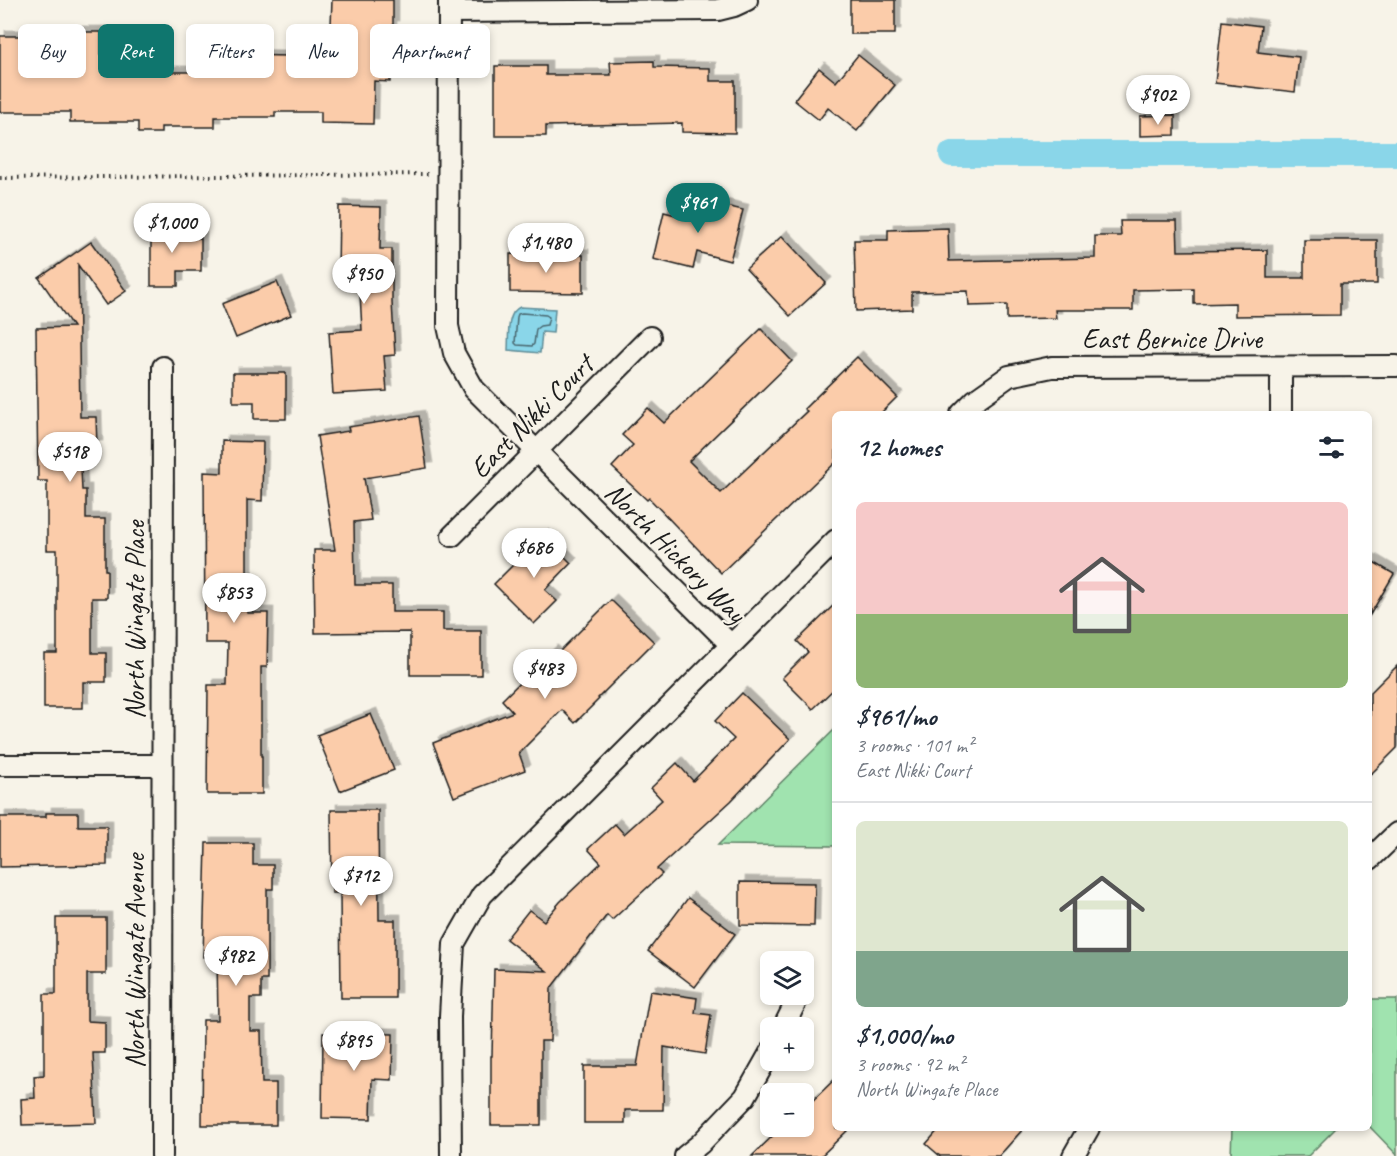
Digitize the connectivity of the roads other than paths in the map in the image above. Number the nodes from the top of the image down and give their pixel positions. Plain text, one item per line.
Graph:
1 (747, 0) edge
2 (449, 6) edge
3 (650, 336) dead end
4 (1397, 366) edge
5 (163, 367) dead end
6 (1281, 367) junction
7 (964, 411) edge
8 (1281, 411) edge
9 (536, 452) junction
10 (452, 536) dead end
11 (832, 544) edge
12 (731, 645) junction
13 (0, 765) edge
14 (162, 765) junction
15 (1397, 833) edge
16 (1372, 857) edge
17 (760, 1070) edge
18 (1087, 1131) edge
19 (162, 1156) edge
20 (451, 1156) edge
21 (685, 1156) edge
22 (1073, 1156) edge

1 - 2 street
2 - 9 street, North Hickory Way
3 - 9 street, East Nikki Court
4 - 6 street, East Bernice Drive
5 - 14 street, North Wingate Place
6 - 7 street, East Bernice Drive
6 - 8 street
9 - 10 street, East Nikki Court
9 - 12 street, North Hickory Way
11 - 12 street
12 - 20 street, North Hickory Way
13 - 14 street
14 - 19 street, North Wingate Avenue
15 - 16 street
17 - 21 street
18 - 22 street

